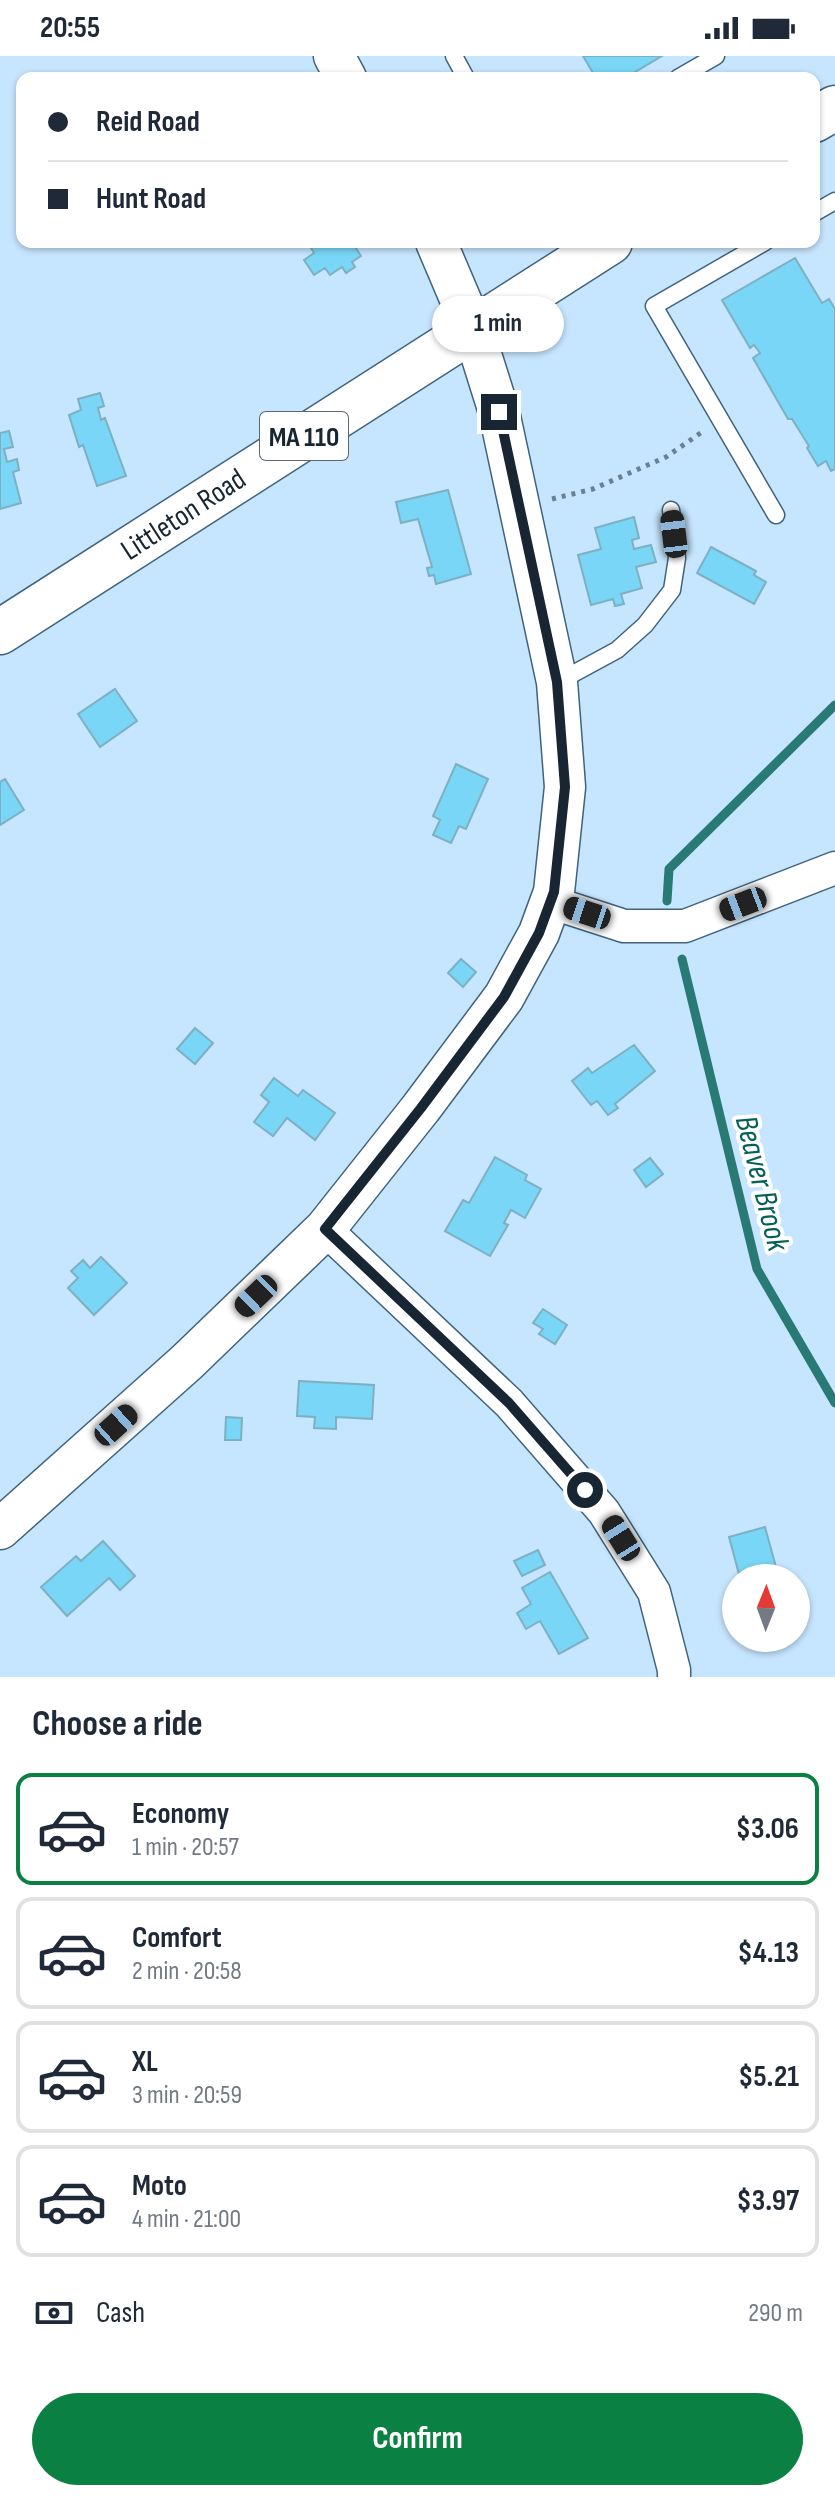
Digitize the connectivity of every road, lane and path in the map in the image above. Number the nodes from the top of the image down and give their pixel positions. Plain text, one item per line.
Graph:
1 (716, 56) edge
2 (688, 72) edge
3 (439, 248) edge
4 (601, 248) edge
5 (755, 248) edge
6 (473, 329) junction
7 (720, 419) junction
8 (520, 507) junction
9 (671, 510) dead end
10 (776, 515) dead end
11 (0, 632) edge
12 (557, 682) junction
13 (835, 868) edge
14 (550, 902) junction
15 (325, 1229) junction
16 (0, 1529) edge
17 (674, 1677) edge

1 - 2 lane
3 - 6 street
4 - 6 main road, Littleton Road / MA 110
5 - 7 lane
6 - 8 street
6 - 11 main road, Littleton Road / MA 110
7 - 8 path
7 - 10 lane
8 - 12 street
9 - 12 lane
12 - 14 street
13 - 14 street
14 - 15 street
15 - 16 street
15 - 17 street

